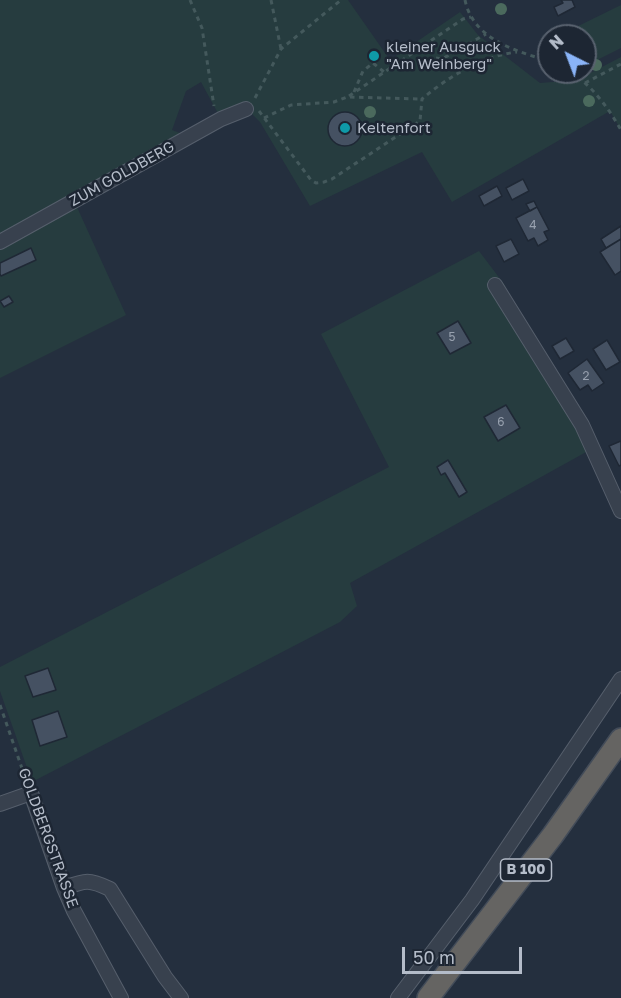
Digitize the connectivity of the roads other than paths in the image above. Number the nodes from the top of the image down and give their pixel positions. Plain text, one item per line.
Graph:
1 (252, 107) road end
2 (0, 242) edge
3 (495, 285) dead end
4 (621, 511) edge
5 (621, 680) edge
6 (621, 739) edge
7 (621, 762) edge
8 (0, 804) edge
9 (64, 888) junction
10 (121, 998) edge
11 (181, 998) edge
12 (398, 998) edge
13 (428, 998) edge
14 (446, 998) edge

1 - 2 street, ZUM GOLDBERG
3 - 4 street
5 - 12 street
6 - 13 highway, B 100
7 - 14 highway, B 100
8 - 9 street, GOLDBERGSTRASSE
9 - 10 street, GOLDBERGSTRASSE
9 - 11 street

